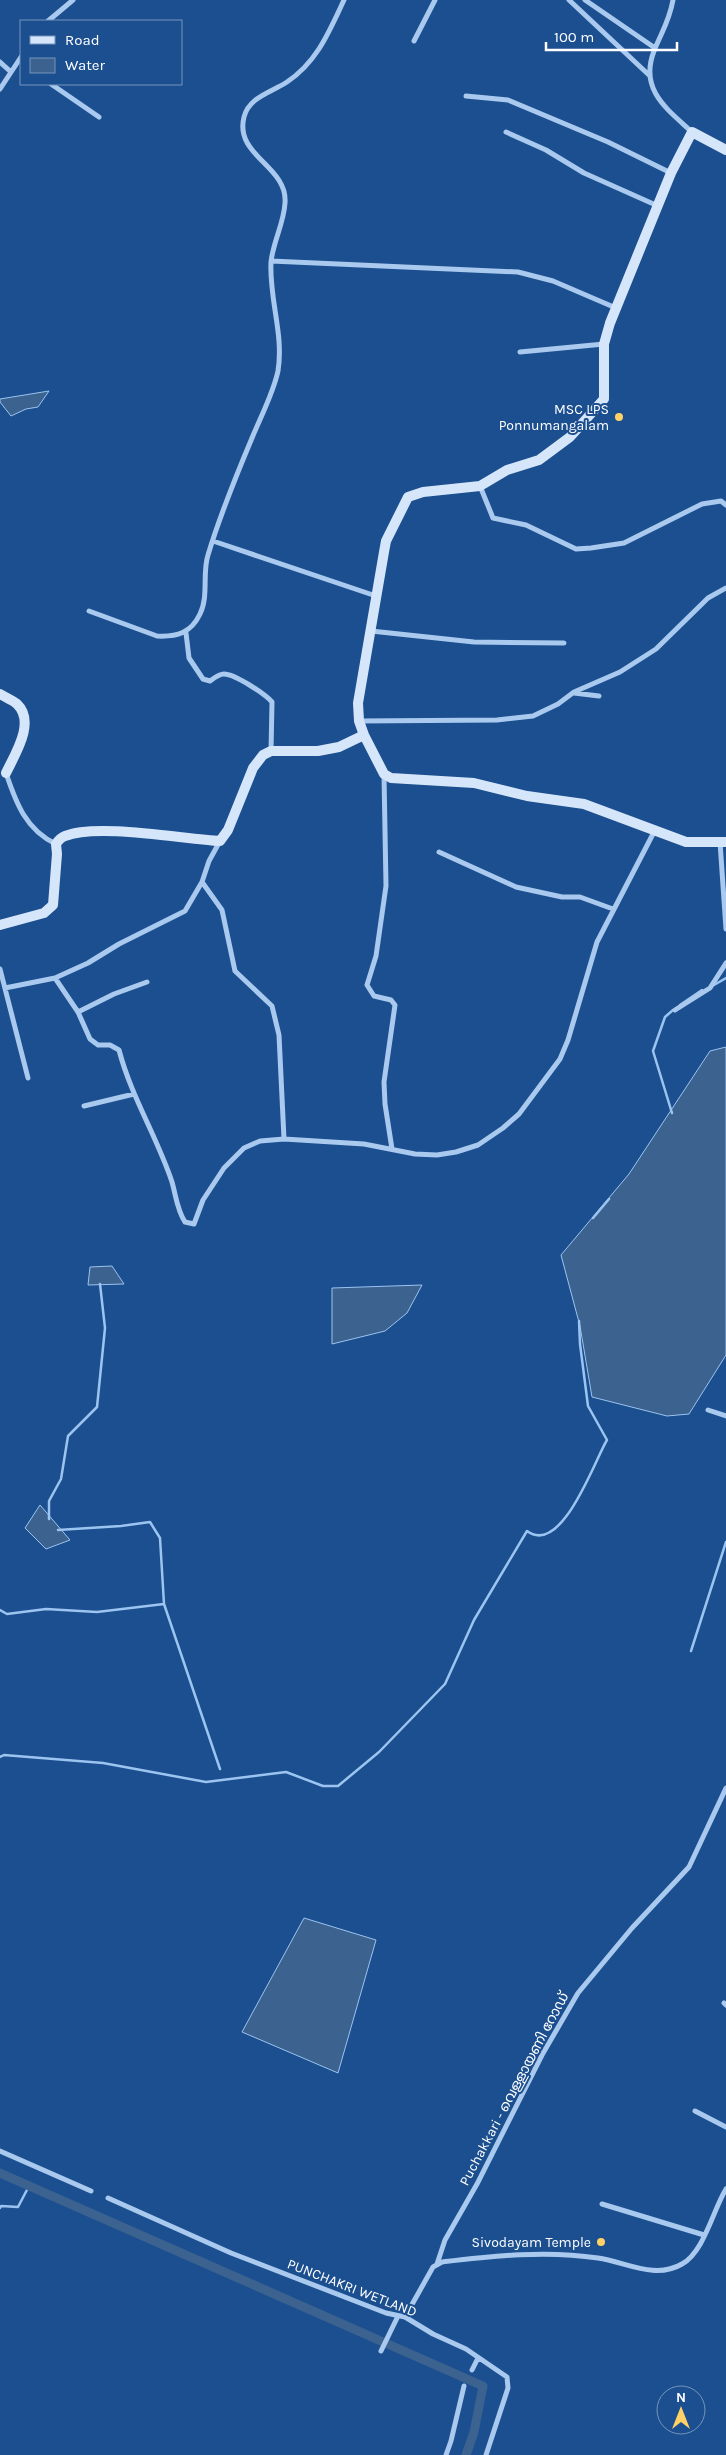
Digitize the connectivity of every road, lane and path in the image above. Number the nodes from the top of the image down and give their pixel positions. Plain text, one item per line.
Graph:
1 (72, 0) edge
2 (344, 0) edge
3 (435, 0) edge
4 (569, 0) edge
5 (585, 0) edge
6 (673, 0) edge
7 (49, 20) edge
8 (414, 40) dead end
9 (656, 48) junction
10 (20, 61) edge
11 (0, 62) edge
12 (11, 72) junction
13 (650, 76) junction
14 (52, 85) edge
15 (0, 89) edge
16 (466, 96) dead end
17 (99, 117) dead end
18 (506, 132) dead end
19 (692, 132) junction
20 (726, 150) edge
21 (671, 173) junction
22 (658, 206) junction
23 (271, 261) junction
24 (617, 309) junction
25 (604, 344) junction
26 (520, 352) dead end
27 (480, 486) junction
28 (726, 505) edge
29 (213, 541) junction
30 (726, 588) edge
31 (376, 596) junction
32 (89, 610) dead end
33 (369, 631) junction
34 (186, 632) junction
35 (564, 643) dead end
36 (574, 692) junction
37 (0, 694) edge
38 (599, 696) dead end
39 (359, 721) junction
40 (364, 735) junction
41 (270, 751) junction
42 (6, 773) joint
43 (384, 774) junction
44 (654, 832) junction
45 (220, 841) junction
46 (723, 842) edge
47 (56, 844) junction
48 (439, 852) dead end
49 (202, 882) junction
50 (613, 909) junction
51 (0, 925) edge
52 (726, 929) edge
53 (726, 963) edge
54 (0, 969) edge
55 (55, 978) junction
56 (147, 982) dead end
57 (5, 988) junction
58 (675, 1010) dead end
59 (78, 1012) junction
60 (28, 1078) dead end
61 (134, 1094) junction
62 (84, 1106) dead end
63 (284, 1139) junction
64 (392, 1149) junction
65 (708, 1410) dead end
66 (726, 1416) edge
67 (726, 1788) edge
68 (695, 2111) dead end
69 (726, 2127) edge
70 (0, 2151) edge
71 (726, 2189) edge
72 (91, 2191) dead end
73 (108, 2198) dead end
74 (602, 2204) dead end
75 (704, 2235) junction
76 (437, 2264) junction
77 (398, 2316) junction
78 (405, 2317) junction
79 (381, 2351) dead end
80 (478, 2358) junction
81 (472, 2370) dead end
82 (464, 2386) dead end
83 (446, 2455) edge
84 (486, 2455) edge

1 - 7 street
2 - 23 street
3 - 8 street
4 - 13 street
5 - 9 street
6 - 9 street
9 - 13 street
10 - 12 street
11 - 12 street
12 - 15 street
13 - 19 street
14 - 17 street
16 - 21 street
18 - 22 street
19 - 20 street
19 - 21 street
21 - 22 street
22 - 24 street
23 - 24 street
23 - 29 street
24 - 25 street
25 - 26 street
25 - 27 street
27 - 28 street
27 - 31 street
29 - 31 street
29 - 34 street
30 - 36 street
31 - 33 street
32 - 34 street
33 - 35 street
33 - 39 street
34 - 41 street
36 - 38 street
36 - 39 street
37 - 42 street
39 - 40 street
40 - 41 street
40 - 43 street
41 - 45 street
42 - 47 street
43 - 44 street
43 - 64 street
44 - 46 street
44 - 50 street
45 - 47 street
45 - 49 street
46 - 52 street
47 - 51 street
48 - 50 street
49 - 55 street
49 - 63 street
50 - 64 street
53 - 58 street
54 - 57 street
55 - 57 street
55 - 59 street
56 - 59 street
57 - 60 street
59 - 61 street
61 - 62 street
61 - 63 street
63 - 64 street
65 - 66 street
67 - 76 street, Puchakkari - വെള്ളായണി റോഡ്
68 - 69 street
70 - 72 street
71 - 75 street
73 - 77 street, PUNCHAKRI WETLAND
74 - 75 street
75 - 76 street
76 - 78 street, Puchakkari - വെള്ളായണി റോഡ്
77 - 78 street, PUNCHAKRI WETLAND
77 - 79 street
78 - 80 street, PUNCHAKRI WETLAND
80 - 81 street
80 - 84 street, PUNCHAKRI WETLAND
82 - 83 street

